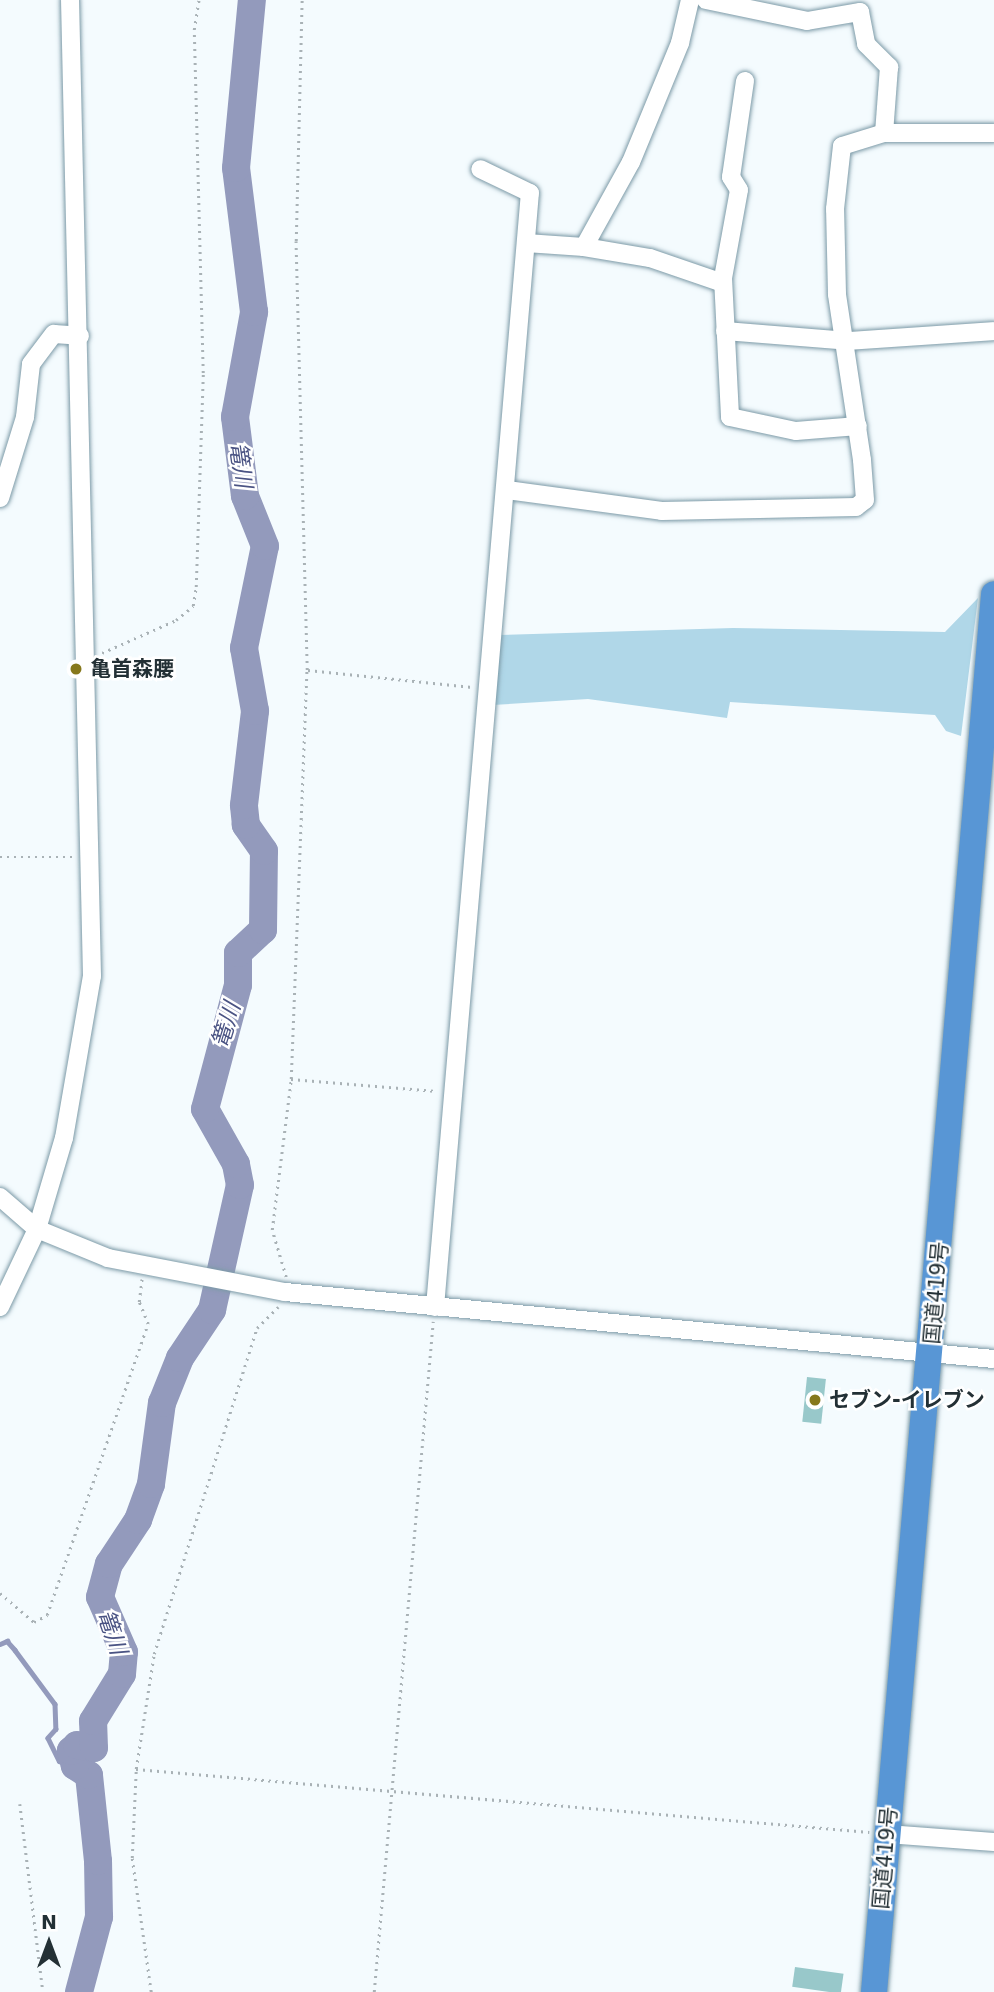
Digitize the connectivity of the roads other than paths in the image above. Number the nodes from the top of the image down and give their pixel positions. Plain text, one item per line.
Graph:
1 (70, 0) edge
2 (690, 0) edge
3 (706, 0) edge
4 (745, 81) dead end
5 (884, 133) junction
6 (994, 133) edge
7 (480, 169) dead end
8 (526, 243) junction
9 (584, 247) junction
10 (723, 283) junction
11 (725, 331) junction
12 (994, 331) edge
13 (80, 336) junction
14 (848, 341) junction
15 (858, 426) junction
16 (507, 490) junction
17 (0, 498) edge
18 (994, 593) edge
19 (990, 678) edge
20 (0, 1197) edge
21 (37, 1229) junction
22 (0, 1307) edge
23 (435, 1307) junction
24 (931, 1354) junction
25 (994, 1359) edge
26 (887, 1834) junction
27 (994, 1842) edge
28 (874, 1992) edge

1 - 13 street
2 - 9 street
3 - 5 street
4 - 10 street
5 - 6 street
5 - 14 street
7 - 8 street
8 - 9 street
8 - 16 street
9 - 10 street
10 - 11 street
11 - 14 street
11 - 15 street
12 - 14 street
13 - 17 street
13 - 21 street
14 - 15 street
15 - 16 street
16 - 23 street
18 - 19 highway, 国道419号
19 - 24 highway, 国道419号
20 - 21 street
21 - 22 street
21 - 23 street
23 - 24 street
24 - 25 street
24 - 26 highway, 国道419号
26 - 27 street
26 - 28 highway, 国道419号

